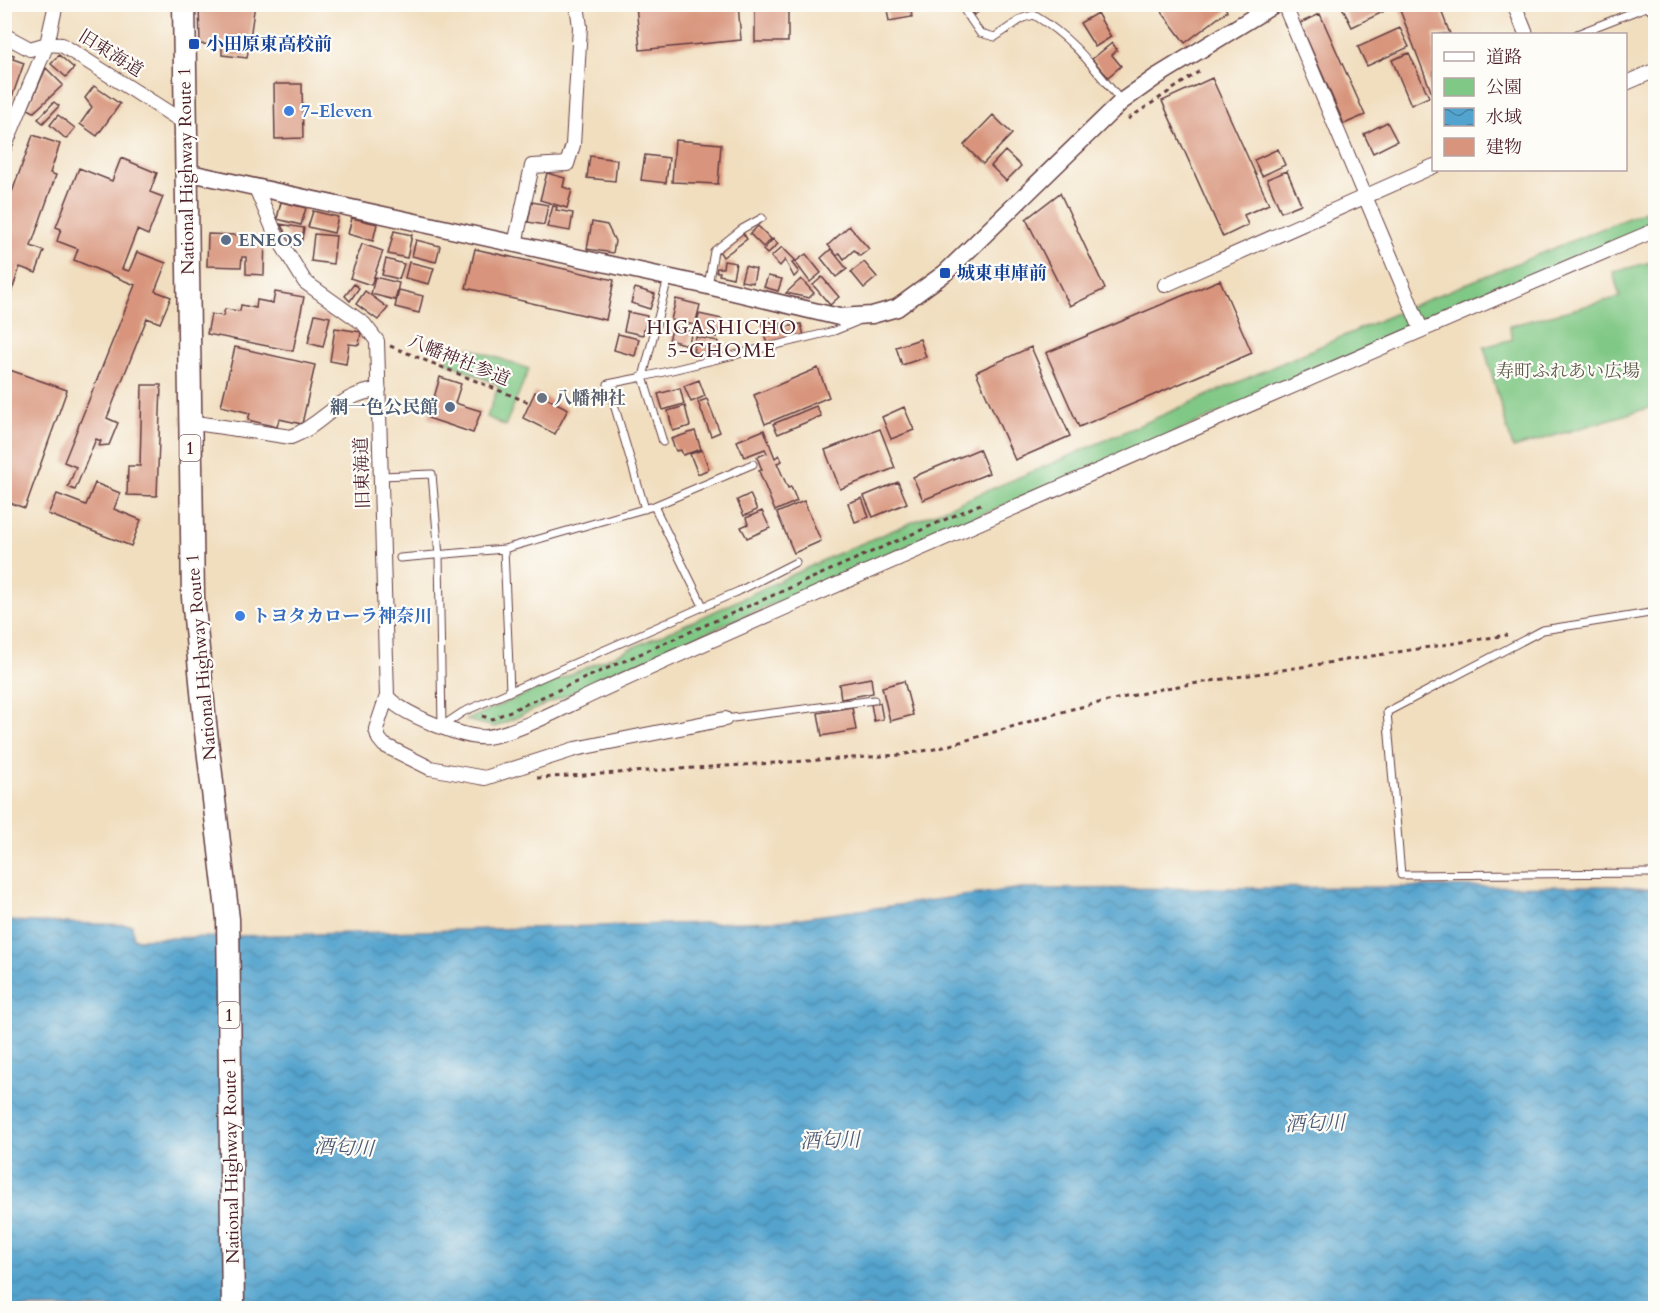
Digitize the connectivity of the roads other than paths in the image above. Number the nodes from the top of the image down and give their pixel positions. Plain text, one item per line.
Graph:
1 (56, 4) edge
2 (184, 4) edge
3 (578, 4) edge
4 (960, 4) edge
5 (1275, 4) edge
6 (1514, 4) edge
7 (1286, 11) edge
8 (1656, 14) edge
9 (1526, 33) edge
10 (1580, 33) edge
11 (4, 35) edge
12 (47, 44) junction
13 (1656, 70) edge
14 (1627, 83) edge
15 (1122, 102) junction
16 (185, 123) junction
17 (4, 148) edge
18 (1432, 167) edge
19 (186, 172) junction
20 (256, 188) junction
21 (1364, 196) junction
22 (762, 218) dead end
23 (1656, 230) edge
24 (514, 244) junction
25 (668, 278) junction
26 (1165, 285) dead end
27 (708, 286) junction
28 (872, 315) junction
29 (1421, 329) junction
30 (643, 376) junction
31 (379, 390) junction
32 (189, 422) junction
33 (663, 442) dead end
34 (753, 464) dead end
35 (381, 476) junction
36 (654, 506) junction
37 (645, 509) junction
38 (504, 549) junction
39 (439, 556) junction
40 (400, 558) dead end
41 (796, 562) dead end
42 (703, 606) junction
43 (1656, 612) edge
44 (510, 691) junction
45 (387, 696) junction
46 (874, 700) dead end
47 (725, 719) joint
48 (442, 726) junction
49 (1656, 873) edge
50 (233, 1308) edge

1 - 12 street
2 - 16 highway, National Highway Route 1 / 1
3 - 24 street
4 - 15 lane
5 - 15 street
6 - 9 street
7 - 21 street
8 - 10 lane
11 - 12 street, 旧東海道
12 - 16 street, 旧東海道
12 - 17 street
13 - 14 street
15 - 28 street
16 - 19 highway, National Highway Route 1 / 1
18 - 21 street
19 - 20 street
19 - 32 highway, National Highway Route 1 / 1
20 - 24 street
20 - 31 street, 旧東海道
21 - 26 street
21 - 29 street
22 - 27 lane
23 - 29 street
24 - 25 street
25 - 27 street
25 - 30 lane
27 - 28 street
28 - 30 lane
29 - 48 street
30 - 33 lane
30 - 37 lane
31 - 32 street
31 - 35 street, 旧東海道
32 - 50 highway, National Highway Route 1 / 1
34 - 36 lane
35 - 39 lane
35 - 45 street, 旧東海道
36 - 37 lane
36 - 42 lane
37 - 38 lane
38 - 39 lane
38 - 44 lane
39 - 40 lane
39 - 48 lane
41 - 42 lane
42 - 44 lane
43 - 49 lane
44 - 48 lane
45 - 47 street, 旧東海道
45 - 48 street
46 - 47 lane

